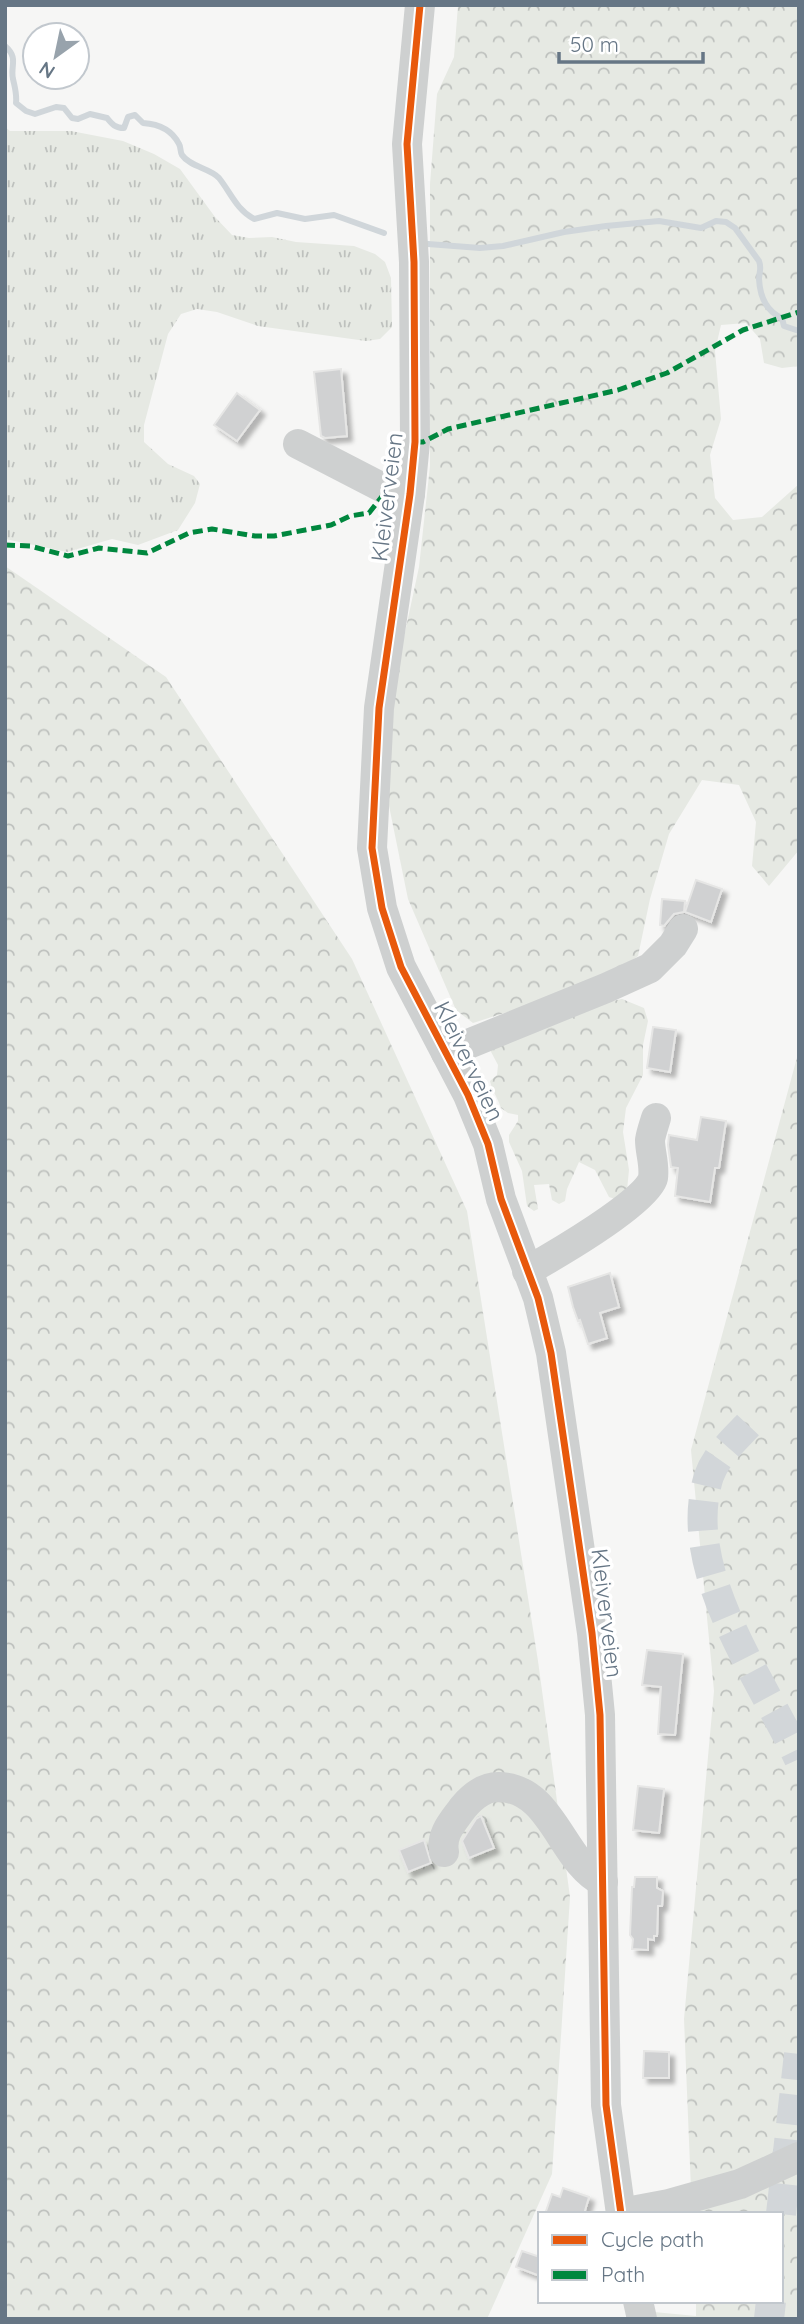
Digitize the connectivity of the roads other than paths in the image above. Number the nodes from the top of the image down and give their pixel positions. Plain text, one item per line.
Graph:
1 (421, 5) edge
2 (298, 444) dead end
3 (410, 494) junction
4 (683, 929) dead end
5 (446, 1053) junction
6 (656, 1118) dead end
7 (527, 1271) junction
8 (444, 1852) dead end
9 (603, 1882) junction
10 (799, 2157) edge
11 (621, 2212) edge
12 (626, 2212) edge

1 - 3 street, Kleiverveien
2 - 3 street
3 - 5 street, Kleiverveien
4 - 5 street
5 - 7 street, Kleiverveien
6 - 7 street
7 - 9 street, Kleiverveien
8 - 9 street
9 - 11 street, Kleiverveien
10 - 12 street

